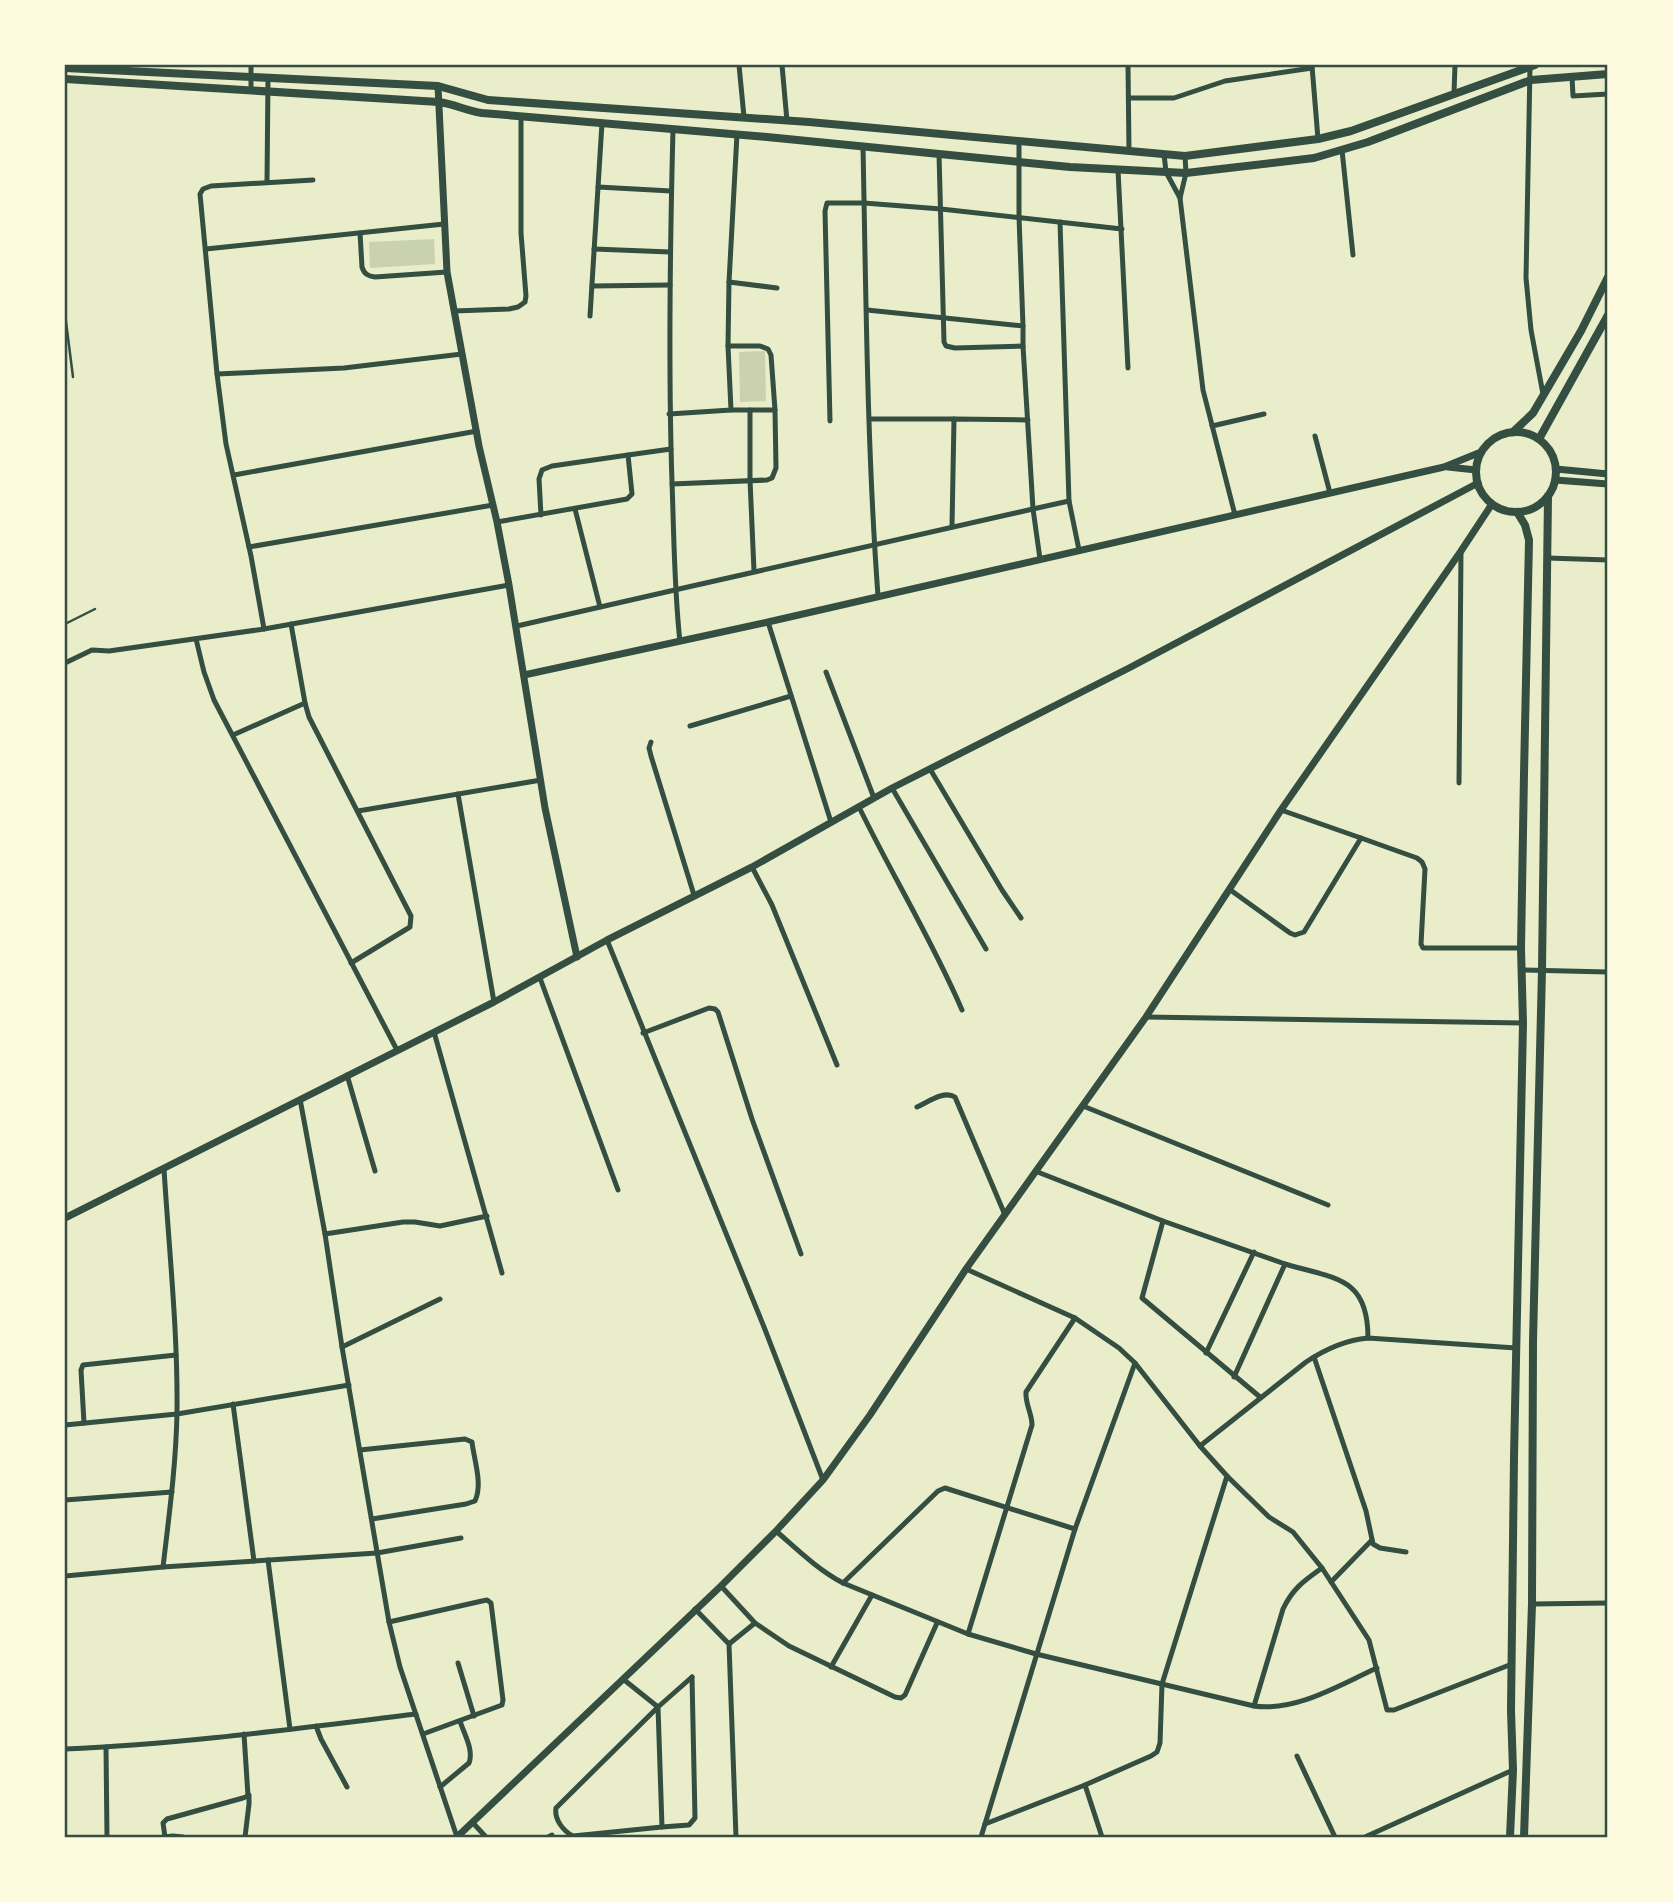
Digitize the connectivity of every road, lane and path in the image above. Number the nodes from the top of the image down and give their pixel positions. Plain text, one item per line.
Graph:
1 (251, 65) edge
2 (739, 65) edge
3 (782, 65) edge
4 (1128, 65) edge
5 (1455, 65) edge
6 (1532, 65) edge
7 (1312, 66) edge
8 (65, 68) edge
9 (1608, 74) edge
10 (251, 77) junction
11 (1572, 77) junction
12 (268, 78) junction
13 (65, 79) edge
14 (1531, 80) junction
15 (438, 86) junction
16 (251, 90) junction
17 (268, 91) junction
18 (1454, 93) junction
19 (1608, 93) edge
20 (1129, 98) junction
21 (439, 102) junction
22 (521, 116) junction
23 (744, 117) junction
24 (787, 121) junction
25 (602, 122) junction
26 (673, 129) junction
27 (737, 134) junction
28 (1318, 139) junction
29 (1019, 141) junction
30 (863, 146) junction
31 (1342, 150) junction
32 (1129, 151) junction
33 (939, 154) junction
34 (1164, 154) junction
35 (1185, 156) junction
36 (1018, 162) junction
37 (1118, 170) junction
38 (1166, 172) junction
39 (1186, 173) junction
40 (313, 180) dead end
41 (267, 182) junction
42 (598, 187) junction
43 (671, 191) junction
44 (1180, 198) junction
45 (864, 203) junction
46 (941, 209) junction
47 (1019, 217) junction
48 (1060, 222) junction
49 (443, 224) junction
50 (1122, 229) junction
51 (360, 233) junction
52 (205, 249) junction
53 (594, 249) junction
54 (670, 252) junction
55 (1353, 255) dead end
56 (447, 272) junction
57 (1608, 277) edge
58 (729, 282) junction
59 (670, 285) junction
60 (592, 286) junction
61 (777, 288) dead end
62 (867, 310) junction
63 (454, 311) junction
64 (65, 314) edge
65 (1608, 315) edge
66 (590, 316) dead end
67 (943, 317) junction
68 (1023, 326) junction
69 (728, 346) junction
70 (1023, 346) junction
71 (462, 354) junction
72 (1128, 368) dead end
73 (217, 374) junction
74 (73, 377) dead end
75 (1543, 394) junction
76 (730, 410) junction
77 (750, 410) junction
78 (775, 410) junction
79 (669, 414) junction
80 (1264, 414) dead end
81 (870, 419) junction
82 (954, 419) junction
83 (1027, 419) junction
84 (830, 421) dead end
85 (1212, 426) junction
86 (477, 431) junction
87 (1513, 432) junction
88 (1315, 436) dead end
89 (1539, 439) junction
90 (671, 449) junction
91 (1481, 452) junction
92 (628, 455) junction
93 (1444, 467) junction
94 (1476, 470) junction
95 (1556, 470) junction
96 (1608, 474) edge
97 (234, 475) junction
98 (750, 480) junction
99 (1555, 481) junction
100 (1478, 483) junction
101 (672, 484) junction
102 (1608, 484) edge
103 (1329, 493) junction
104 (1548, 496) junction
105 (1069, 501) junction
106 (1492, 504) junction
107 (493, 505) junction
108 (575, 509) junction
109 (1033, 509) junction
110 (1517, 512) junction
111 (541, 515) junction
112 (1235, 515) junction
113 (497, 522) junction
114 (952, 527) junction
115 (874, 544) junction
116 (249, 547) junction
117 (1079, 550) junction
118 (1461, 551) junction
119 (1547, 558) junction
120 (1040, 559) junction
121 (1608, 560) edge
122 (754, 571) junction
123 (509, 585) junction
124 (675, 591) junction
125 (878, 596) junction
126 (600, 607) junction
127 (95, 609) dead end
128 (768, 622) junction
129 (65, 624) edge
130 (291, 624) junction
131 (517, 626) junction
132 (264, 629) junction
133 (196, 639) junction
134 (680, 642) junction
135 (65, 663) edge
136 (826, 672) dead end
137 (524, 675) junction
138 (791, 696) junction
139 (305, 703) junction
140 (690, 726) dead end
141 (233, 735) junction
142 (652, 742) dead end
143 (930, 769) junction
144 (541, 780) junction
145 (1459, 783) dead end
146 (892, 788) junction
147 (458, 794) junction
148 (874, 798) junction
149 (859, 807) junction
150 (1281, 810) junction
151 (358, 811) junction
152 (831, 822) junction
153 (1360, 838) junction
154 (752, 867) junction
155 (1229, 889) junction
156 (694, 895) junction
157 (1021, 918) dead end
158 (607, 940) junction
159 (1521, 948) junction
160 (986, 949) dead end
161 (577, 957) junction
162 (351, 963) junction
163 (1522, 970) junction
164 (1542, 970) junction
165 (1608, 972) edge
166 (540, 978) junction
167 (494, 1002) junction
168 (962, 1010) dead end
169 (1146, 1017) junction
170 (1523, 1023) junction
171 (434, 1031) junction
172 (643, 1033) junction
173 (397, 1050) junction
174 (837, 1065) dead end
175 (347, 1075) junction
176 (300, 1099) junction
177 (1083, 1106) junction
178 (917, 1107) dead end
179 (164, 1169) junction
180 (375, 1171) dead end
181 (1035, 1171) junction
182 (618, 1190) dead end
183 (1328, 1205) dead end
184 (1005, 1214) junction
185 (487, 1216) junction
186 (65, 1218) edge
187 (1163, 1221) junction
188 (325, 1234) junction
189 (1254, 1252) junction
190 (802, 1254) dead end
191 (1285, 1264) junction
192 (965, 1269) junction
193 (502, 1273) dead end
194 (440, 1299) dead end
195 (1075, 1318) junction
196 (1368, 1338) junction
197 (342, 1347) junction
198 (1516, 1348) junction
199 (1206, 1353) junction
200 (176, 1355) junction
201 (1314, 1357) junction
202 (1135, 1363) junction
203 (1234, 1377) junction
204 (349, 1385) junction
205 (1261, 1397) junction
206 (233, 1404) junction
207 (177, 1414) junction
208 (84, 1423) junction
209 (65, 1425) edge
210 (1200, 1446) junction
211 (360, 1450) junction
212 (1227, 1476) junction
213 (823, 1480) junction
214 (172, 1492) junction
215 (65, 1500) edge
216 (1006, 1507) junction
217 (372, 1519) junction
218 (1075, 1529) junction
219 (776, 1531) junction
220 (461, 1538) dead end
221 (1372, 1540) junction
222 (1406, 1552) dead end
223 (377, 1553) junction
224 (268, 1560) junction
225 (254, 1561) junction
226 (163, 1567) junction
227 (1322, 1568) junction
228 (65, 1576) edge
229 (1331, 1582) junction
230 (843, 1583) junction
231 (721, 1586) junction
232 (872, 1595) junction
233 (1608, 1603) edge
234 (1532, 1604) junction
235 (695, 1609) junction
236 (389, 1622) junction
237 (755, 1623) junction
238 (937, 1623) junction
239 (968, 1634) junction
240 (729, 1644) junction
241 (1036, 1654) junction
242 (458, 1663) dead end
243 (1512, 1664) junction
244 (831, 1667) junction
245 (1377, 1668) junction
246 (623, 1679) junction
247 (1162, 1684) junction
248 (1254, 1706) junction
249 (657, 1707) junction
250 (416, 1714) junction
251 (474, 1716) junction
252 (460, 1721) junction
253 (316, 1726) junction
254 (290, 1728) junction
255 (244, 1734) junction
256 (423, 1734) junction
257 (106, 1747) junction
258 (65, 1749) edge
259 (1297, 1756) dead end
260 (1513, 1770) junction
261 (1085, 1785) junction
262 (347, 1787) dead end
263 (440, 1787) junction
264 (248, 1793) junction
265 (473, 1823) junction
266 (985, 1824) junction
267 (662, 1827) junction
268 (107, 1837) edge
269 (164, 1837) edge
270 (183, 1837) edge
271 (245, 1837) edge
272 (457, 1837) edge
273 (485, 1837) edge
274 (736, 1837) edge
275 (981, 1837) edge
276 (1102, 1837) edge
277 (1335, 1837) edge
278 (1365, 1837) edge
279 (1510, 1837) edge
280 (1524, 1837) edge

1 - 10 street
2 - 23 street
3 - 24 street
4 - 20 street
5 - 18 street
6 - 14 street
6 - 18 main road
7 - 20 street
7 - 28 street
8 - 10 main road
9 - 11 main road
10 - 12 main road
10 - 16 street
11 - 14 main road
11 - 19 street
12 - 15 main road
12 - 17 street
13 - 16 main road
14 - 31 main road
14 - 75 street
15 - 21 street
15 - 23 main road
16 - 17 main road
17 - 21 main road
17 - 41 street
18 - 28 main road
20 - 32 street
21 - 22 main road
21 - 49 street
22 - 25 main road
22 - 63 street
23 - 24 main road
24 - 29 main road
25 - 26 main road
25 - 42 street
26 - 27 main road
26 - 43 street
27 - 30 main road
27 - 58 street
28 - 35 main road
29 - 32 main road
29 - 36 street
30 - 33 main road
30 - 45 street
31 - 39 main road
31 - 55 street
32 - 34 main road
33 - 36 main road
33 - 46 street
34 - 35 main road
34 - 38 street
35 - 39 street
36 - 37 main road
36 - 47 street
37 - 38 main road
37 - 50 street
38 - 39 main road
38 - 44 street
39 - 44 street
40 - 41 street
41 - 52 street
42 - 43 street
42 - 53 street
43 - 54 street
44 - 85 street
45 - 46 street
45 - 62 street
45 - 84 street
46 - 47 street
46 - 67 street
47 - 48 street
47 - 68 street
48 - 50 street
48 - 105 street
49 - 51 street
49 - 56 street
50 - 72 street
51 - 52 street
51 - 56 street
52 - 73 street
53 - 54 street
53 - 60 street
54 - 59 street
56 - 63 street
57 - 75 main road
58 - 61 street
58 - 69 street
59 - 60 street
59 - 79 street
60 - 66 street
62 - 67 street
62 - 81 street
63 - 71 street
64 - 74 lane
65 - 89 main road
67 - 68 street
67 - 70 street
68 - 70 street
69 - 76 street
69 - 78 street
70 - 83 street
71 - 73 street
71 - 86 street
73 - 97 street
75 - 87 main road
76 - 77 street
76 - 79 street
77 - 78 street
77 - 98 street
78 - 98 street
79 - 90 street
80 - 85 street
81 - 82 street
81 - 115 street
82 - 83 street
82 - 114 street
83 - 109 street
85 - 112 street
86 - 97 street
86 - 107 street
87 - 89 main road
87 - 91 main road
88 - 103 street
89 - 95 main road
90 - 92 street
90 - 101 street
91 - 93 street
91 - 94 main road
92 - 108 street
92 - 111 street
93 - 94 street
93 - 103 street
94 - 100 main road
95 - 96 street
95 - 99 main road
97 - 116 street
98 - 101 street
98 - 122 street
99 - 102 street
99 - 104 main road
100 - 106 main road
100 - 143 street
101 - 124 street
103 - 112 street
104 - 110 main road
104 - 119 main road
105 - 109 street
105 - 117 street
106 - 110 main road
106 - 118 street
107 - 113 street
107 - 116 street
108 - 111 street
108 - 126 street
109 - 114 street
109 - 120 street
110 - 159 main road
111 - 113 street
112 - 117 street
113 - 123 street
114 - 115 street
115 - 122 street
115 - 125 street
116 - 132 street
117 - 120 street
118 - 145 street
118 - 150 street
119 - 121 street
119 - 164 main road
120 - 125 street
122 - 124 street
123 - 130 street
123 - 131 street
124 - 126 street
124 - 134 street
125 - 128 street
126 - 131 street
127 - 129 lane
128 - 134 street
128 - 138 street
130 - 132 street
130 - 139 street
131 - 137 street
132 - 133 street
133 - 135 street
133 - 141 street
134 - 137 street
136 - 148 street
137 - 144 street
138 - 140 street
138 - 152 street
139 - 141 street
139 - 151 street
141 - 162 street
142 - 156 street
143 - 146 street
143 - 157 street
144 - 147 street
144 - 161 street
146 - 148 street
146 - 160 street
147 - 151 street
147 - 167 street
148 - 149 street
149 - 152 street
149 - 168 street
150 - 153 street
150 - 155 street
151 - 162 street
152 - 154 street
153 - 155 street
153 - 159 street
154 - 156 street
154 - 174 street
155 - 169 street
156 - 158 street
158 - 161 street
158 - 172 street
159 - 163 main road
161 - 166 street
162 - 173 street
163 - 164 street
163 - 170 main road
164 - 165 street
164 - 234 main road
166 - 167 street
166 - 182 street
167 - 171 street
169 - 170 street
169 - 177 street
170 - 198 main road
171 - 173 street
171 - 185 street
172 - 190 street
172 - 213 street
173 - 175 street
175 - 176 street
175 - 180 street
176 - 179 street
176 - 188 street
177 - 181 street
177 - 183 street
178 - 184 street
179 - 186 street
179 - 200 street
181 - 184 street
181 - 187 street
184 - 192 street
185 - 188 street
185 - 193 street
187 - 189 street
187 - 199 street
188 - 197 street
189 - 191 street
189 - 199 street
191 - 196 street
191 - 203 street
192 - 195 street
192 - 213 street
194 - 197 street
195 - 202 street
195 - 216 street
196 - 198 street
196 - 201 street
197 - 204 street
198 - 243 main road
199 - 203 street
200 - 207 street
200 - 208 street
201 - 205 street
201 - 221 street
202 - 210 street
202 - 218 street
203 - 205 street
204 - 206 street
204 - 211 street
205 - 210 street
206 - 207 street
206 - 225 street
207 - 208 street
207 - 214 street
208 - 209 street
210 - 212 street
211 - 217 street
211 - 217 street
212 - 227 street
212 - 247 street
213 - 219 street
214 - 215 street
214 - 226 street
216 - 218 street
216 - 230 street
216 - 239 street
217 - 223 street
218 - 241 street
219 - 230 street
219 - 231 street
220 - 223 street
221 - 222 street
221 - 229 street
223 - 224 street
223 - 236 street
224 - 225 street
224 - 254 street
225 - 226 street
226 - 228 street
227 - 229 street
227 - 248 street
229 - 245 street
230 - 232 street
231 - 235 street
231 - 237 street
232 - 238 street
232 - 244 street
233 - 234 street
234 - 280 main road
235 - 240 street
235 - 246 street
236 - 250 street
236 - 251 street
237 - 240 street
237 - 244 street
238 - 239 street
238 - 244 street
239 - 241 street
240 - 274 street
241 - 247 street
241 - 266 street
242 - 251 street
243 - 245 street
243 - 260 main road
245 - 248 street
246 - 249 street
246 - 265 street
247 - 248 street
247 - 261 street
249 - 267 street
249 - 267 street
249 - 267 street
250 - 253 street
250 - 256 street
251 - 252 street
252 - 256 street
252 - 263 street
253 - 254 street
253 - 262 street
254 - 255 street
255 - 257 street
255 - 264 street
256 - 263 street
257 - 258 street
257 - 268 street
259 - 277 street
260 - 278 street
260 - 279 main road
261 - 266 street
261 - 276 street
263 - 272 street
264 - 269 street
264 - 271 street
265 - 272 street
265 - 273 street
266 - 275 street
269 - 270 street

